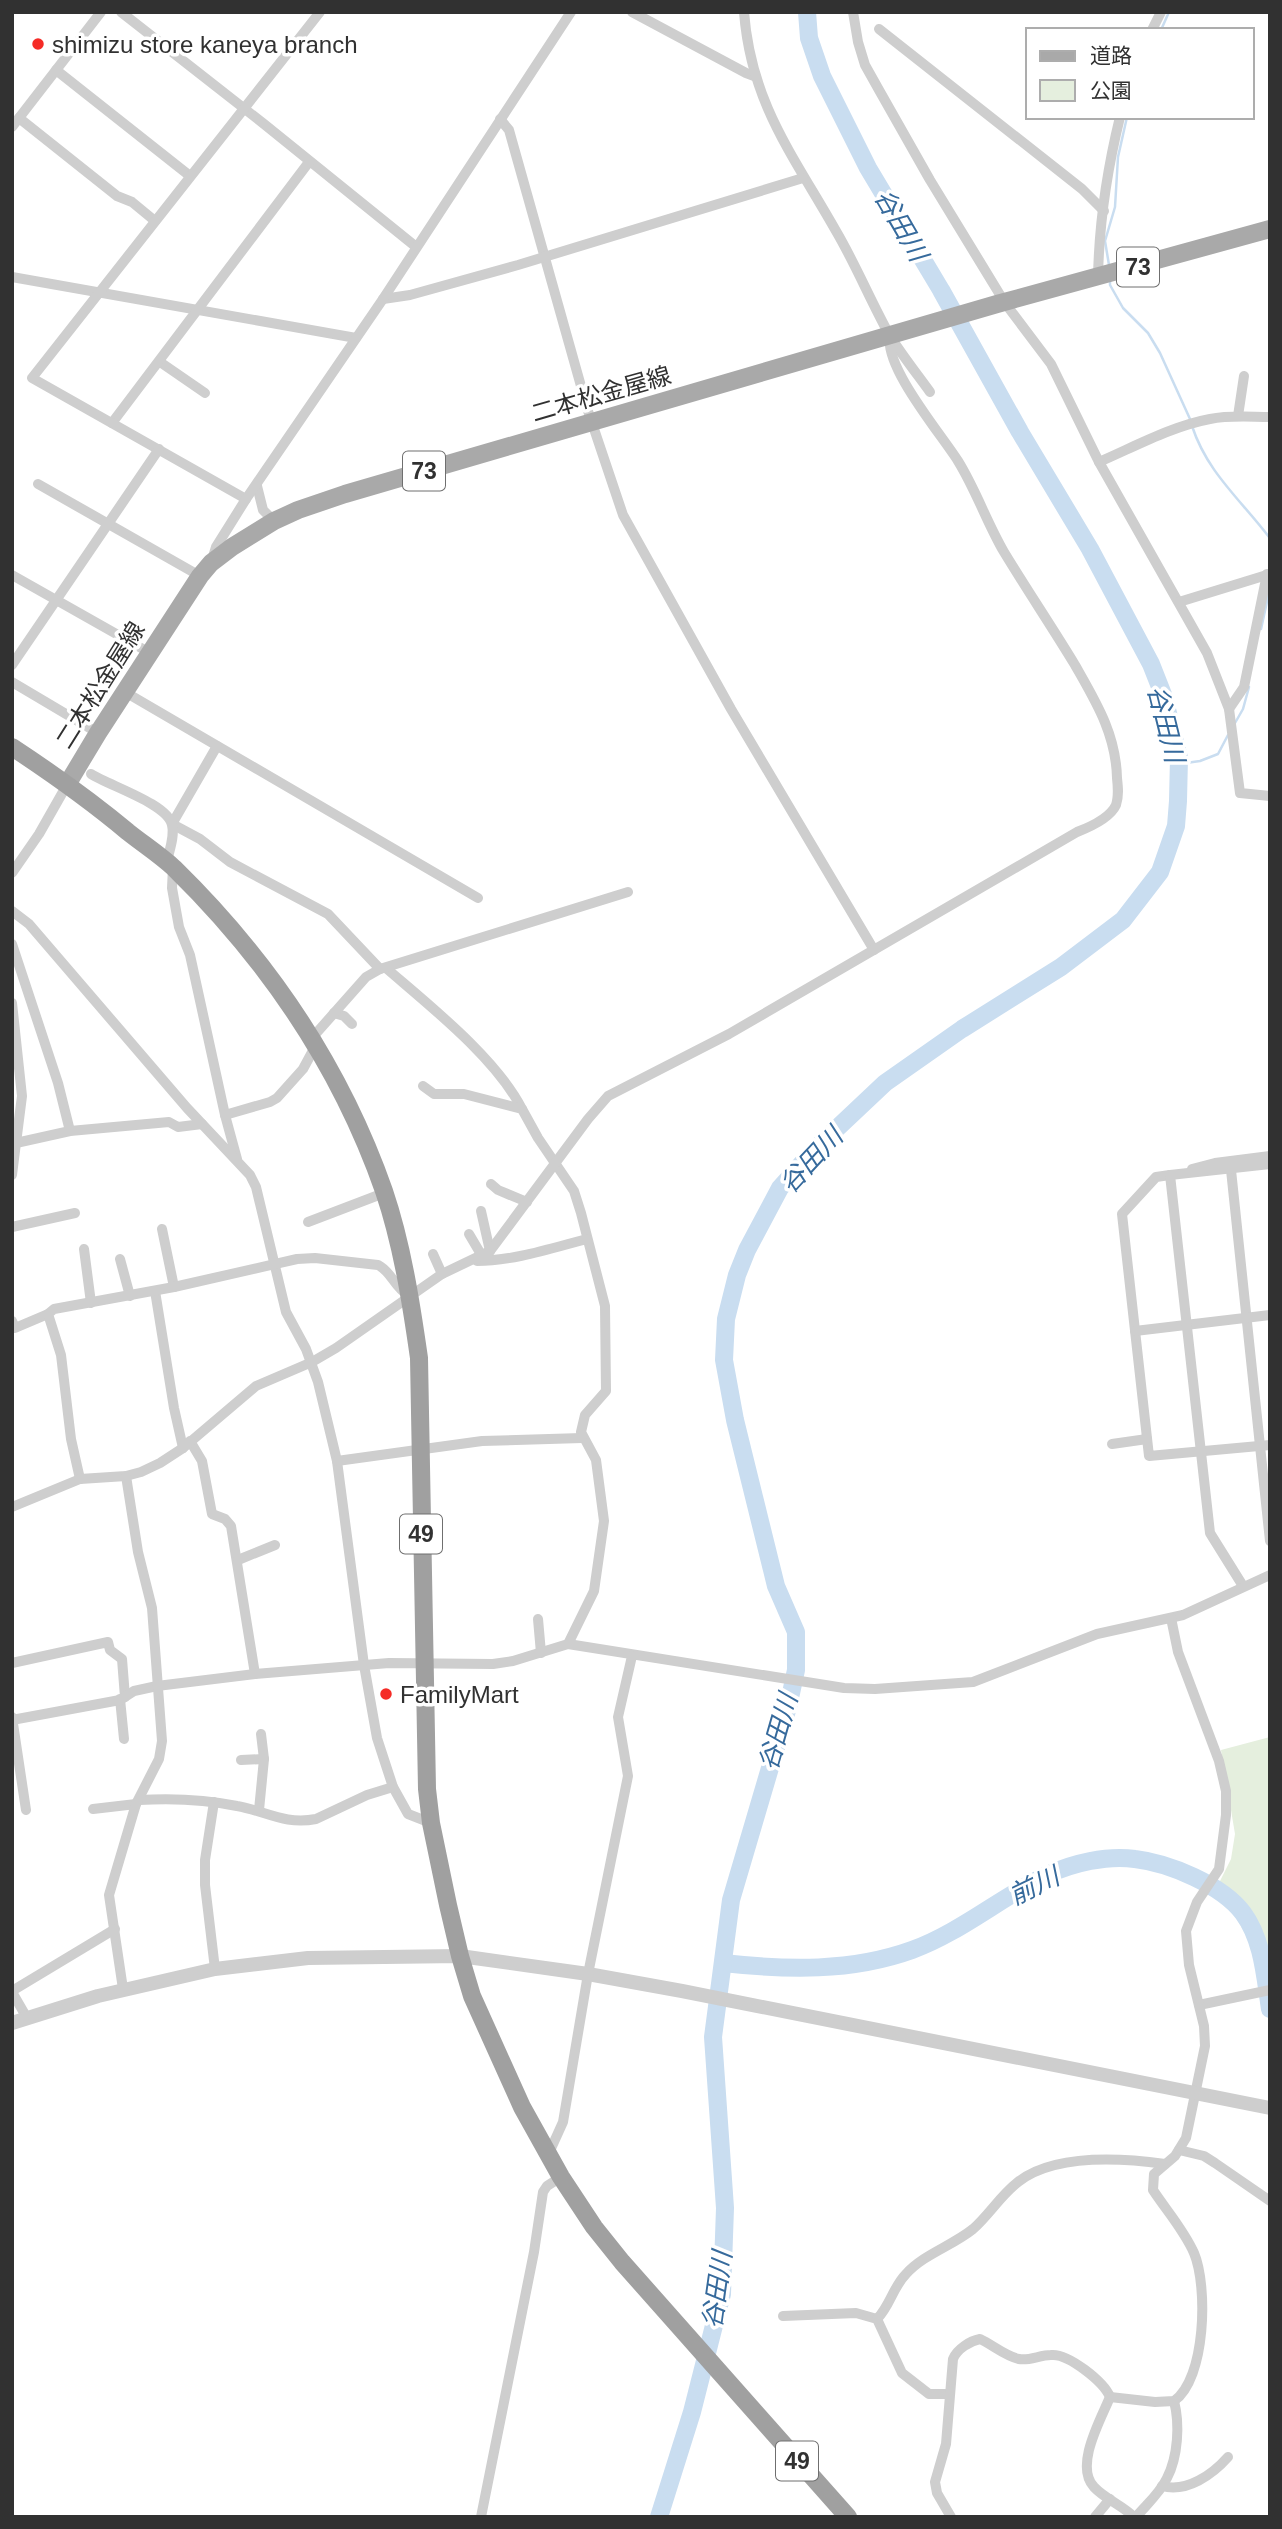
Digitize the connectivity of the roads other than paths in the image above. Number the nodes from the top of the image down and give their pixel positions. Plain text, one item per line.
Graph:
1 (101, 12) edge
2 (121, 12) edge
3 (320, 12) edge
4 (571, 12) edge
5 (632, 12) edge
6 (744, 12) edge
7 (853, 12) edge
8 (1161, 12) edge
9 (1153, 28) edge
10 (878, 29) dead end
11 (56, 70) junction
12 (754, 76) junction
13 (12, 104) edge
14 (243, 109) junction
15 (18, 119) edge
16 (500, 119) junction
17 (1119, 119) edge
18 (309, 162) junction
19 (190, 176) junction
20 (803, 178) junction
21 (1104, 211) junction
22 (155, 221) junction
23 (1270, 229) edge
24 (415, 246) junction
25 (545, 257) junction
26 (12, 277) edge
27 (1098, 278) junction
28 (100, 292) junction
29 (383, 299) junction
30 (1001, 304) junction
31 (198, 311) junction
32 (895, 335) junction
33 (356, 338) junction
34 (160, 362) junction
35 (1244, 376) dead end
36 (205, 393) dead end
37 (930, 393) dead end
38 (1238, 416) junction
39 (1270, 417) edge
40 (591, 422) junction
41 (112, 423) junction
42 (159, 449) junction
43 (1099, 462) junction
44 (38, 484) dead end
45 (257, 486) junction
46 (246, 499) junction
47 (274, 521) junction
48 (107, 525) junction
49 (206, 570) junction
50 (1269, 574) edge
51 (12, 575) edge
52 (57, 602) junction
53 (1179, 602) junction
54 (150, 653) junction
55 (12, 665) edge
56 (12, 682) edge
57 (125, 692) junction
58 (1229, 709) junction
59 (98, 733) junction
60 (217, 746) junction
61 (12, 747) edge
62 (91, 774) dead end
63 (68, 783) junction
64 (1270, 796) edge
65 (172, 824) junction
66 (170, 865) junction
67 (12, 873) edge
68 (628, 892) dead end
69 (478, 898) dead end
70 (12, 911) edge
71 (12, 944) edge
72 (874, 950) junction
73 (383, 969) junction
74 (12, 1003) edge
75 (334, 1013) junction
76 (352, 1024) dead end
77 (314, 1042) junction
78 (423, 1086) dead end
79 (522, 1109) junction
80 (225, 1115) junction
81 (202, 1124) junction
82 (70, 1131) junction
83 (16, 1143) junction
84 (1270, 1156) edge
85 (237, 1161) junction
86 (557, 1162) junction
87 (1270, 1164) edge
88 (1231, 1170) junction
89 (1184, 1174) junction
90 (12, 1175) edge
91 (1170, 1175) junction
92 (491, 1184) dead end
93 (384, 1193) junction
94 (527, 1202) junction
95 (481, 1211) dead end
96 (75, 1213) dead end
97 (308, 1222) dead end
98 (12, 1227) edge
99 (162, 1229) dead end
100 (469, 1234) dead end
101 (587, 1238) junction
102 (84, 1249) dead end
103 (433, 1254) dead end
104 (481, 1256) junction
105 (120, 1259) dead end
106 (274, 1263) junction
107 (442, 1274) junction
108 (174, 1287) junction
109 (155, 1291) junction
110 (130, 1296) junction
111 (409, 1296) junction
112 (91, 1303) junction
113 (48, 1314) junction
114 (1270, 1315) edge
115 (1247, 1318) junction
116 (12, 1321) edge
117 (1187, 1325) junction
118 (1135, 1331) junction
119 (312, 1362) junction
120 (582, 1438) junction
121 (1147, 1439) junction
122 (1112, 1444) dead end
123 (187, 1445) junction
124 (1265, 1445) edge
125 (422, 1450) junction
126 (1200, 1452) junction
127 (337, 1461) junction
128 (126, 1476) junction
129 (80, 1479) junction
130 (12, 1507) edge
131 (1270, 1541) edge
132 (275, 1545) dead end
133 (238, 1560) junction
134 (1270, 1575) edge
135 (1243, 1586) junction
136 (1171, 1618) junction
137 (538, 1619) dead end
138 (568, 1644) junction
139 (541, 1653) junction
140 (632, 1656) junction
141 (12, 1662) edge
142 (424, 1662) junction
143 (364, 1665) junction
144 (255, 1674) junction
145 (157, 1686) junction
146 (123, 1698) junction
147 (12, 1719) edge
148 (261, 1734) dead end
149 (124, 1739) dead end
150 (264, 1759) junction
151 (241, 1760) dead end
152 (393, 1787) junction
153 (137, 1802) junction
154 (214, 1802) junction
155 (26, 1810) dead end
156 (93, 1810) dead end
157 (259, 1810) junction
158 (431, 1824) junction
159 (115, 1929) junction
160 (460, 1956) junction
161 (215, 1969) junction
162 (588, 1973) junction
163 (123, 1989) junction
164 (1270, 1990) edge
165 (12, 1991) edge
166 (1199, 2005) junction
167 (27, 2018) junction
168 (12, 2023) edge
169 (1195, 2093) junction
170 (1270, 2108) edge
171 (1179, 2150) junction
172 (549, 2153) junction
173 (1165, 2164) junction
174 (561, 2177) junction
175 (1270, 2201) edge
176 (783, 2316) dead end
177 (877, 2319) junction
178 (950, 2394) junction
179 (1110, 2398) junction
180 (1174, 2401) junction
181 (1228, 2457) dead end
182 (1162, 2486) junction
183 (1110, 2498) junction
184 (481, 2517) edge
185 (848, 2517) edge
186 (951, 2517) edge
187 (1094, 2517) edge
188 (1135, 2517) edge

1 - 11 street
2 - 14 street
3 - 14 street
4 - 16 street
5 - 12 street
6 - 12 street
7 - 30 street
8 - 9 street
10 - 21 street
11 - 15 street
11 - 19 street
12 - 20 street
13 - 15 street
14 - 18 street
14 - 19 street
15 - 22 street
16 - 24 street
16 - 25 street
17 - 21 street
18 - 24 street
18 - 31 street
19 - 22 street
20 - 25 street
20 - 32 street
21 - 27 street
22 - 28 street
23 - 27 main road, 二本松金屋線 / 73
24 - 29 street
25 - 29 street
25 - 40 street
26 - 28 street
27 - 30 main road, 二本松金屋線 / 73
28 - 31 street
28 - 41 street
29 - 33 street
30 - 32 main road, 二本松金屋線 / 73
30 - 43 street
31 - 33 street
31 - 34 street
32 - 37 street
32 - 40 main road, 二本松金屋線 / 73
32 - 72 street
33 - 45 street
34 - 36 street
34 - 41 street
35 - 38 street
38 - 39 street
38 - 43 street
40 - 47 main road, 二本松金屋線 / 73
40 - 72 street
41 - 42 street
42 - 46 street
42 - 48 street
43 - 53 street
44 - 48 street
45 - 46 street
45 - 47 street
46 - 49 street
47 - 49 main road, 二本松金屋線 / 73
48 - 49 street
48 - 52 street
49 - 54 main road, 二本松金屋線 / 73
50 - 53 street
50 - 58 street
51 - 52 street
52 - 54 street
52 - 55 street
53 - 58 street
54 - 57 main road, 二本松金屋線 / 73
56 - 59 street
57 - 59 main road, 二本松金屋線 / 73
57 - 60 street
58 - 64 street
59 - 63 main road, 二本松金屋線 / 73
60 - 65 street
60 - 69 street
61 - 63 highway, 49
62 - 65 street
63 - 66 highway, 49
63 - 67 street
65 - 66 street
65 - 73 street
66 - 77 highway, 49
66 - 80 street
68 - 73 street
70 - 81 street
71 - 82 street
72 - 86 street
73 - 75 street
73 - 79 street
74 - 83 street
75 - 76 street
75 - 77 street
77 - 80 street
77 - 93 highway, 49
78 - 79 street
79 - 86 street
80 - 85 street
81 - 82 street
81 - 85 street
82 - 83 street
83 - 90 street
84 - 89 street
85 - 106 street
86 - 94 street
86 - 101 street
87 - 88 street
88 - 89 street
88 - 115 street
89 - 91 street
91 - 117 street
91 - 118 street
92 - 94 street
93 - 97 street
93 - 111 highway, 49
94 - 104 street
95 - 104 street
96 - 98 street
99 - 108 street
100 - 104 street
101 - 104 street
101 - 120 street
102 - 112 street
103 - 107 street
104 - 107 street
105 - 110 street
106 - 108 street
106 - 111 street
106 - 119 street
107 - 111 street
108 - 109 street
109 - 110 street
109 - 123 street
110 - 112 street
111 - 119 street
111 - 125 highway, 49
112 - 113 street
113 - 116 street
113 - 129 street
114 - 115 street
115 - 117 street
115 - 124 street
117 - 118 street
117 - 126 street
118 - 121 street
119 - 123 street
119 - 127 street
120 - 125 street
120 - 138 street
121 - 122 street
121 - 126 street
123 - 128 street
123 - 133 street
124 - 126 street
124 - 131 street
125 - 127 street
125 - 142 highway, 49
126 - 135 street
127 - 143 street
128 - 129 street
128 - 145 street
129 - 130 street
132 - 133 street
133 - 144 street
134 - 135 street
135 - 136 street
136 - 140 street
136 - 166 street
137 - 139 street
138 - 139 street
138 - 140 street
139 - 142 street
140 - 162 street
141 - 146 street
142 - 143 street
142 - 158 highway, 49
143 - 144 street
143 - 152 street
144 - 145 street
145 - 146 street
145 - 153 street
146 - 147 street
146 - 149 street
147 - 155 street
148 - 150 street
150 - 151 street
150 - 157 street
152 - 157 street
152 - 158 street
153 - 154 street
153 - 156 street
153 - 159 street
154 - 157 street
154 - 161 street
158 - 160 highway, 49
159 - 163 street
159 - 165 street
160 - 161 street
160 - 162 street
160 - 172 highway, 49
161 - 163 street
162 - 169 street
162 - 172 street
163 - 167 street
164 - 166 street
165 - 167 street
166 - 169 street
167 - 168 street
169 - 170 street
169 - 171 street
171 - 173 street
171 - 175 street
172 - 174 highway, 49
173 - 177 street
173 - 180 street
174 - 184 street
174 - 185 highway, 49
176 - 177 street
177 - 178 street
178 - 179 street
178 - 186 street
179 - 180 street
179 - 183 street
180 - 182 street
181 - 182 street
182 - 188 street
183 - 187 street
183 - 188 street

